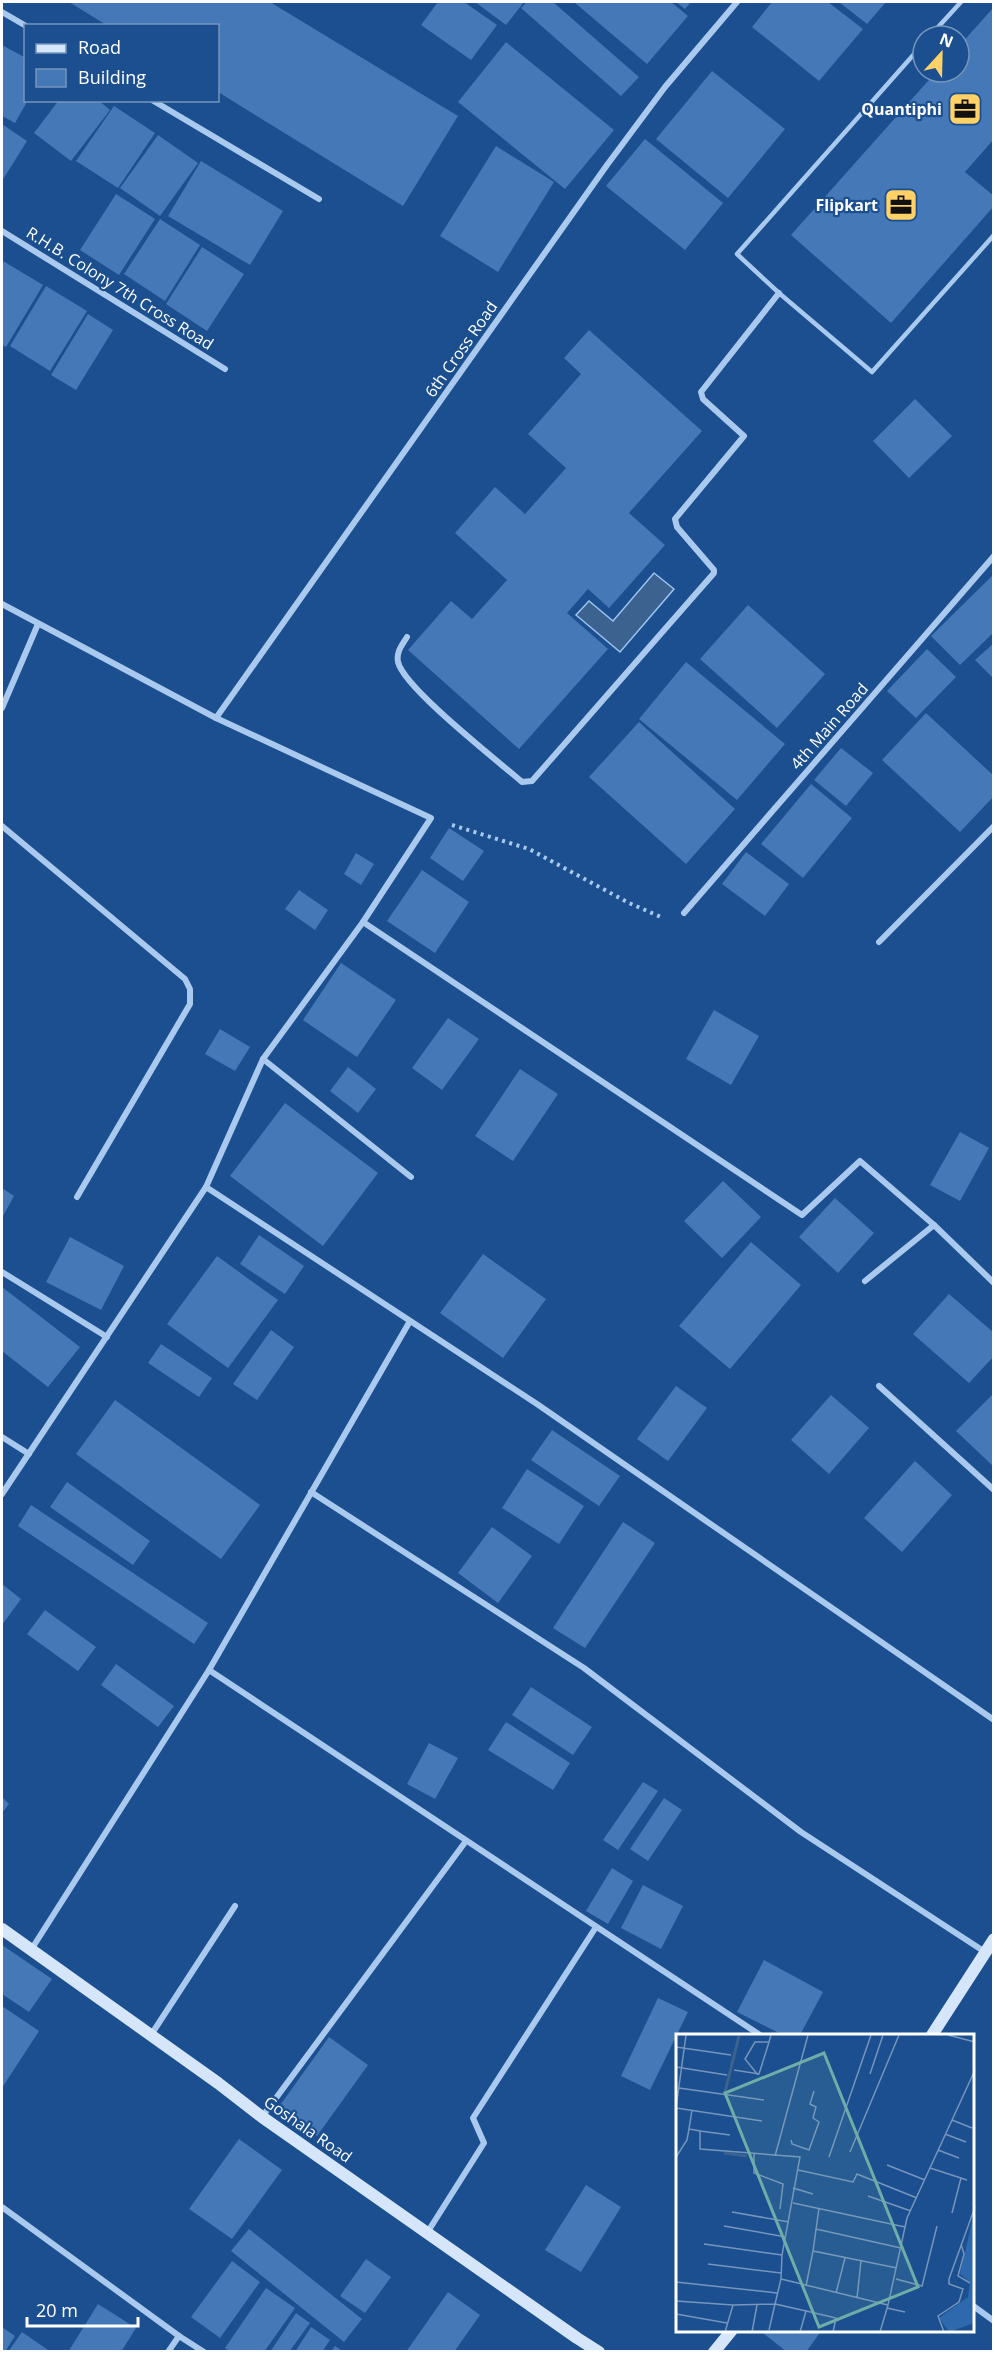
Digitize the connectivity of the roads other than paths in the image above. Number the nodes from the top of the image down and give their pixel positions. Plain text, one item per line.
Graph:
1 (737, 2) edge
2 (961, 2) edge
3 (2, 12) edge
4 (941, 24) edge
5 (24, 25) edge
6 (911, 58) edge
7 (155, 102) edge
8 (319, 199) dead end
9 (2, 231) edge
10 (993, 235) edge
11 (779, 293) junction
12 (225, 369) dead end
13 (993, 556) edge
14 (2, 604) edge
15 (38, 624) junction
16 (407, 637) dead end
17 (2, 708) edge
18 (216, 718) junction
19 (2, 826) edge
20 (993, 826) edge
21 (684, 913) road end
22 (363, 922) junction
23 (879, 942) dead end
24 (263, 1059) junction
25 (411, 1177) dead end
26 (206, 1187) junction
27 (77, 1197) dead end
28 (934, 1225) junction
29 (2, 1272) edge
30 (865, 1281) dead end
31 (993, 1283) edge
32 (410, 1321) junction
33 (107, 1336) junction
34 (879, 1386) dead end
35 (2, 1437) edge
36 (29, 1455) junction
37 (993, 1490) edge
38 (311, 1492) junction
39 (2, 1494) edge
40 (209, 1670) junction
41 (993, 1720) edge
42 (466, 1841) junction
43 (235, 1906) dead end
44 (596, 1926) junction
45 (2, 1929) edge
46 (993, 1939) edge
47 (31, 1950) junction
48 (985, 1952) junction
49 (758, 2034) edge
50 (933, 2034) edge
51 (151, 2035) junction
52 (262, 2117) junction
53 (2, 2207) edge
54 (427, 2232) junction
55 (974, 2307) edge
56 (993, 2321) edge
57 (731, 2332) edge
58 (179, 2336) junction
59 (168, 2352) edge
60 (204, 2352) edge
61 (599, 2352) edge
62 (714, 2352) edge

1 - 18 street, 6th Cross Road
2 - 4 lane
3 - 5 street
6 - 11 lane
7 - 8 street
9 - 12 street, R.H.B. Colony 7th Cross Road
10 - 11 lane
11 - 16 street
13 - 21 street, 4th Main Road
14 - 15 street
15 - 17 street
15 - 18 street
18 - 22 street
19 - 27 street
20 - 23 street
22 - 24 street
22 - 28 street
24 - 25 street
24 - 26 street
26 - 32 street
26 - 33 street
28 - 30 street
28 - 31 street
29 - 33 street
32 - 38 street
32 - 41 street
33 - 36 street
34 - 37 street
35 - 36 street
36 - 39 street
38 - 40 street
38 - 48 street
40 - 42 street
40 - 47 street
42 - 44 street
42 - 52 street
43 - 51 street
44 - 49 street
44 - 54 street
45 - 47 street, Goshala Road
46 - 48 street
47 - 51 street, Goshala Road
48 - 50 street
51 - 52 street, Goshala Road
52 - 54 street, Goshala Road
53 - 58 street
54 - 61 street, Goshala Road
55 - 56 street
57 - 62 street
58 - 59 street
58 - 60 street

